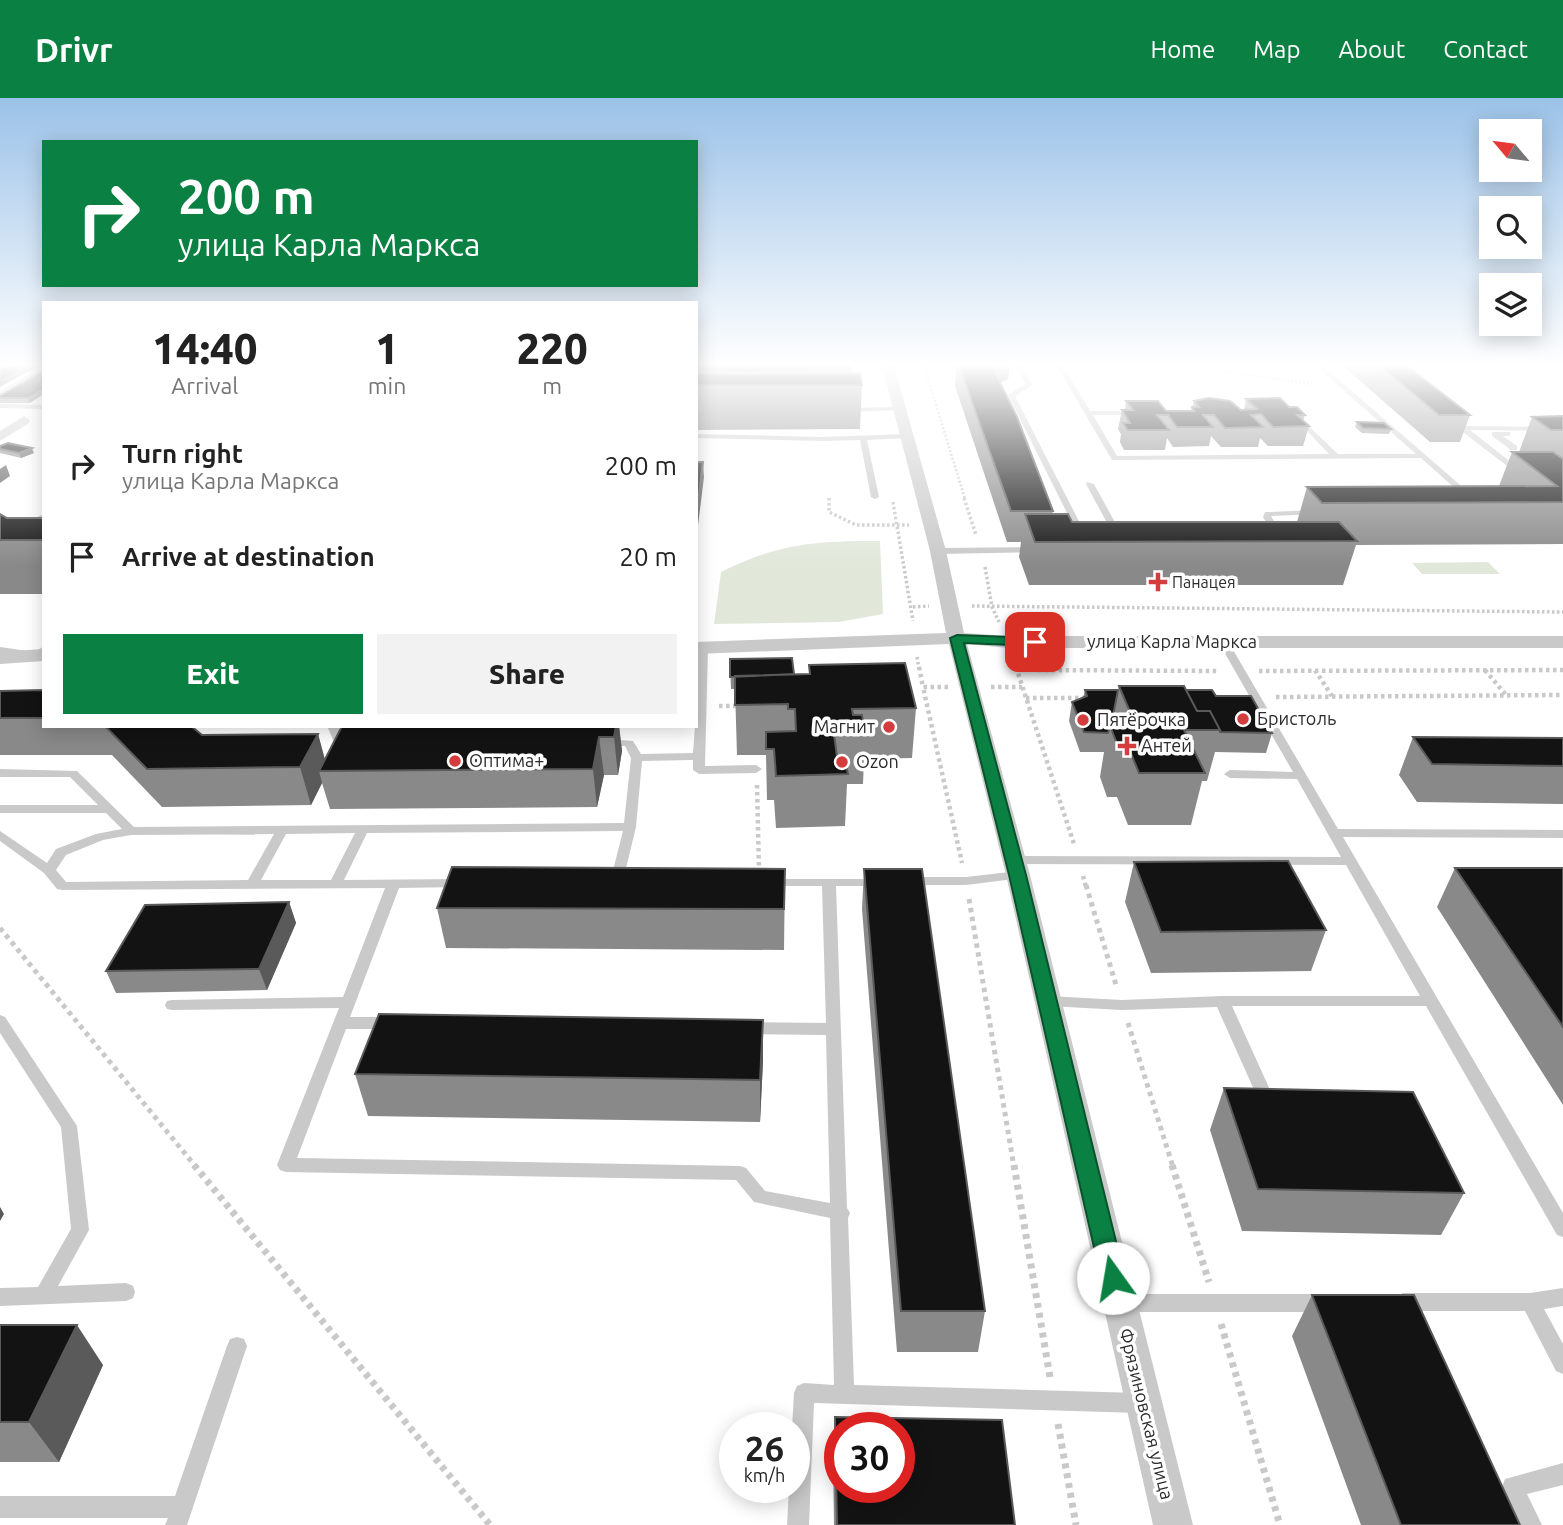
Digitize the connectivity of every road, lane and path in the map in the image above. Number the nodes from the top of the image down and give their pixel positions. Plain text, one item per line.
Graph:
1 (906, 433) edge
2 (943, 433) edge
3 (1030, 433) edge
4 (1100, 433) edge
5 (1313, 433) edge
6 (1395, 433) edge
7 (1469, 433) edge
8 (1527, 433) edge
9 (698, 436) edge
10 (907, 436) junction
11 (863, 439) junction
12 (1488, 448) junction
13 (1514, 448) junction
14 (1526, 448) dead end
15 (1335, 456) junction
16 (1422, 456) junction
17 (1527, 479) edge
18 (1090, 484) dead end
19 (1458, 487) junction
20 (1472, 487) edge
21 (875, 497) dead end
22 (829, 498) dead end
23 (892, 500) dead end
24 (1481, 507) dead end
25 (1328, 512) edge
26 (42, 517) edge
27 (24, 525) junction
28 (897, 525) junction
29 (931, 525) junction
30 (1077, 526) junction
31 (12, 529) edge
32 (34, 532) edge
33 (1278, 544) edge
34 (1049, 550) edge
35 (1089, 550) edge
36 (938, 551) junction
37 (983, 551) junction
38 (948, 605) junction
39 (913, 607) junction
40 (992, 607) junction
41 (1563, 612) edge
42 (957, 638) junction
43 (914, 642) junction
44 (1008, 642) junction
45 (1563, 642) edge
46 (1224, 643) junction
47 (700, 648) edge
48 (0, 650) edge
49 (42, 653) edge
50 (0, 658) edge
51 (1017, 666) junction
52 (1315, 670) junction
53 (1485, 670) junction
54 (1563, 670) edge
55 (1240, 671) junction
56 (923, 687) junction
57 (969, 687) junction
58 (1022, 687) junction
59 (1563, 695) edge
60 (1333, 696) junction
61 (1506, 696) junction
62 (1257, 697) junction
63 (1026, 698) junction
64 (1094, 698) edge
65 (743, 705) edge
66 (701, 706) junction
67 (333, 728) edge
68 (365, 740) edge
69 (593, 741) edge
70 (699, 756) junction
71 (637, 758) junction
72 (756, 769) joint
73 (0, 773) edge
74 (1230, 775) dead end
75 (1301, 776) junction
76 (0, 808) edge
77 (108, 809) junction
78 (630, 827) junction
79 (363, 829) junction
80 (282, 830) junction
81 (131, 831) junction
82 (1334, 833) junction
83 (1563, 834) edge
84 (0, 835) edge
85 (1078, 859) junction
86 (1351, 861) junction
87 (1016, 868) junction
88 (49, 870) junction
89 (966, 881) junction
90 (617, 882) edge
91 (760, 882) joint
92 (830, 882) junction
93 (253, 883) junction
94 (337, 883) junction
95 (394, 883) junction
96 (478, 883) edge
97 (0, 928) edge
98 (1048, 1001) junction
99 (1223, 1001) junction
100 (1431, 1001) junction
101 (349, 1002) junction
102 (172, 1005) dead end
103 (1122, 1005) junction
104 (0, 1021) edge
105 (341, 1023) junction
106 (409, 1024) edge
107 (724, 1028) edge
108 (834, 1029) junction
109 (1263, 1092) edge
110 (841, 1213) junction
111 (1563, 1229) edge
112 (126, 1292) dead end
113 (43, 1296) junction
114 (0, 1297) edge
115 (1563, 1297) edge
116 (1530, 1302) junction
117 (1119, 1303) junction
118 (1215, 1303) junction
119 (1335, 1303) edge
120 (1388, 1303) edge
121 (237, 1346) dead end
122 (1563, 1364) edge
123 (844, 1395) junction
124 (1054, 1400) junction
125 (1143, 1403) junction
126 (1563, 1474) edge
127 (0, 1507) edge
128 (179, 1516) edge
129 (489, 1525) edge
130 (798, 1525) edge
131 (1076, 1525) edge
132 (1173, 1525) edge
133 (1280, 1525) edge
134 (1531, 1525) edge

1 - 10 street, Фрязиновская улица
2 - 37 path
3 - 30 lane
4 - 15 lane
5 - 15 lane
6 - 16 lane
7 - 12 lane
8 - 13 lane
9 - 11 lane
10 - 11 lane
10 - 29 street, Фрязиновская улица
11 - 21 lane
12 - 13 lane
12 - 17 lane
13 - 14 lane
15 - 16 lane
16 - 19 lane
18 - 30 lane
19 - 20 lane
19 - 24 lane
22 - 28 path
23 - 28 path
25 - 33 lane
26 - 27 lane
27 - 31 lane
27 - 32 lane
28 - 29 path
28 - 39 path
29 - 36 street, Фрязиновская улица
30 - 35 lane
34 - 37 lane
36 - 37 lane
36 - 38 street, Фрязиновская улица
37 - 40 path
38 - 39 path
38 - 40 path
38 - 42 street, Фрязиновская улица
39 - 43 path
40 - 41 path
40 - 44 path
42 - 43 street, улица Карла Маркса
42 - 44 street, улица Карла Маркса
42 - 57 street, Фрязиновская улица
43 - 47 street, улица Карла Маркса
43 - 56 path
44 - 46 street, улица Карла Маркса
44 - 51 path
45 - 46 street, улица Карла Маркса
46 - 55 lane
47 - 66 lane
48 - 49 lane
49 - 50 street
51 - 55 path
51 - 58 path
52 - 53 path
52 - 55 path
52 - 60 path
53 - 54 path
53 - 61 path
55 - 62 lane
56 - 57 path
56 - 89 path
57 - 58 path
57 - 87 street, Фрязиновская улица
58 - 63 path
59 - 61 path
60 - 61 path
60 - 62 path
62 - 75 lane
63 - 64 path
63 - 85 path
65 - 66 path
66 - 70 lane
67 - 68 lane
69 - 71 lane
70 - 71 lane
70 - 72 lane
71 - 78 lane
72 - 91 path
73 - 77 lane
74 - 75 lane
75 - 82 lane
76 - 77 lane
77 - 81 lane
78 - 79 lane
78 - 90 lane
79 - 80 lane
79 - 94 lane
80 - 81 lane
80 - 93 lane
81 - 88 lane
82 - 83 lane
82 - 86 lane
84 - 88 lane
85 - 86 lane
85 - 87 lane
85 - 103 path
86 - 100 lane
87 - 89 lane
87 - 98 street, Фрязиновская улица
88 - 93 lane
89 - 92 lane
89 - 124 path
91 - 92 lane
92 - 108 lane
93 - 94 lane
94 - 95 lane
95 - 96 lane
95 - 101 lane
97 - 129 path
98 - 103 lane
98 - 117 street, Фрязиновская улица
99 - 100 lane
99 - 103 lane
99 - 109 lane
100 - 111 lane
101 - 102 lane
101 - 105 lane
103 - 118 path
104 - 113 lane
105 - 106 lane
105 - 110 lane
107 - 108 lane
108 - 110 lane
110 - 123 lane
112 - 113 lane
113 - 114 lane
115 - 116 lane
116 - 120 lane
116 - 122 lane
117 - 118 lane
117 - 125 street, Фрязиновская улица
118 - 119 lane
118 - 133 path
121 - 128 lane
123 - 124 lane
123 - 130 lane
124 - 125 lane
124 - 131 path
125 - 132 street, Фрязиновская улица
126 - 134 lane
127 - 128 lane

